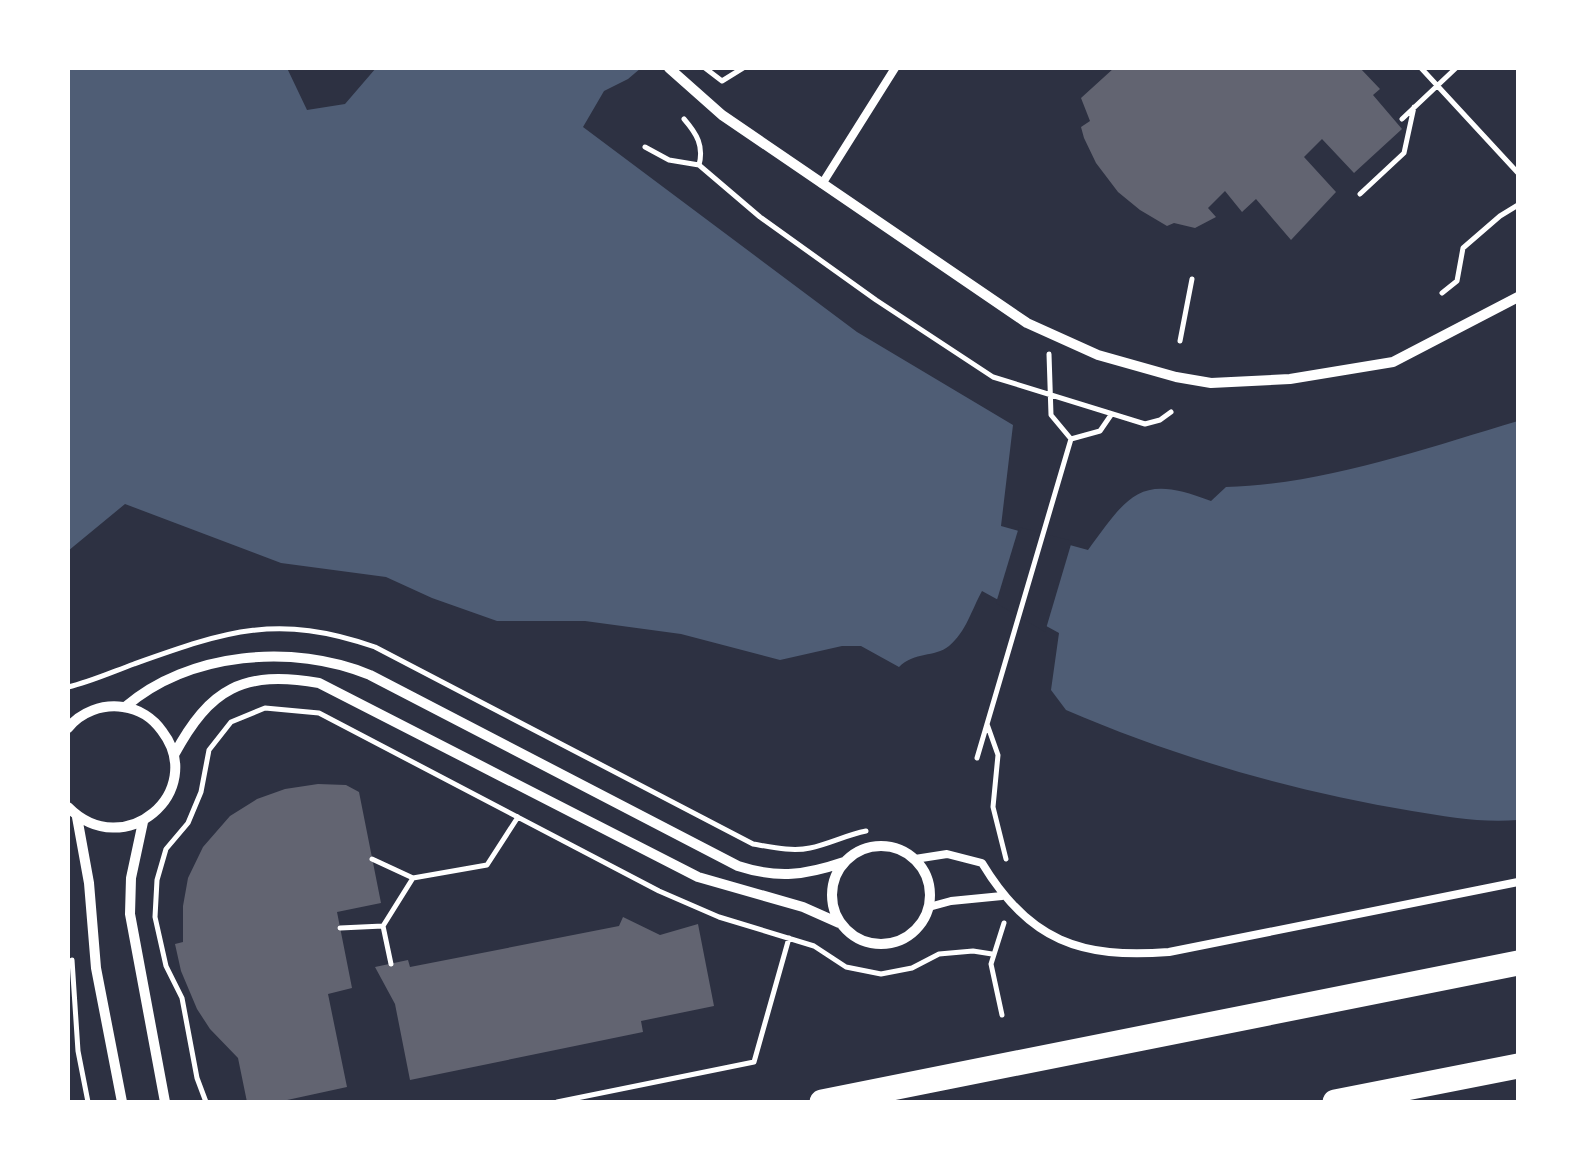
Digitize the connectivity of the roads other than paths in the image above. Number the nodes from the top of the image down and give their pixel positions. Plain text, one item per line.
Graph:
1 (669, 68) edge
2 (894, 68) edge
3 (822, 184) junction
4 (1518, 297) edge
5 (125, 707) junction
6 (69, 725) edge
7 (174, 756) junction
8 (68, 807) edge
9 (77, 817) junction
10 (143, 822) junction
11 (915, 859) junction
12 (844, 862) junction
13 (1518, 882) edge
14 (1002, 896) junction
15 (929, 907) junction
16 (839, 923) junction
17 (1518, 963) edge
18 (1518, 1066) edge
19 (122, 1102) edge
20 (165, 1102) edge
21 (822, 1102) edge
22 (1335, 1102) edge

1 - 3 street
2 - 3 lane
3 - 4 street
5 - 6 street
5 - 7 street
5 - 12 street
7 - 10 street
7 - 16 street
8 - 9 street
9 - 10 street
9 - 19 street
10 - 20 street
11 - 12 street
11 - 14 lane
11 - 15 street
12 - 16 street
13 - 14 lane
14 - 15 lane
15 - 16 street
17 - 21 main road
18 - 22 main road

